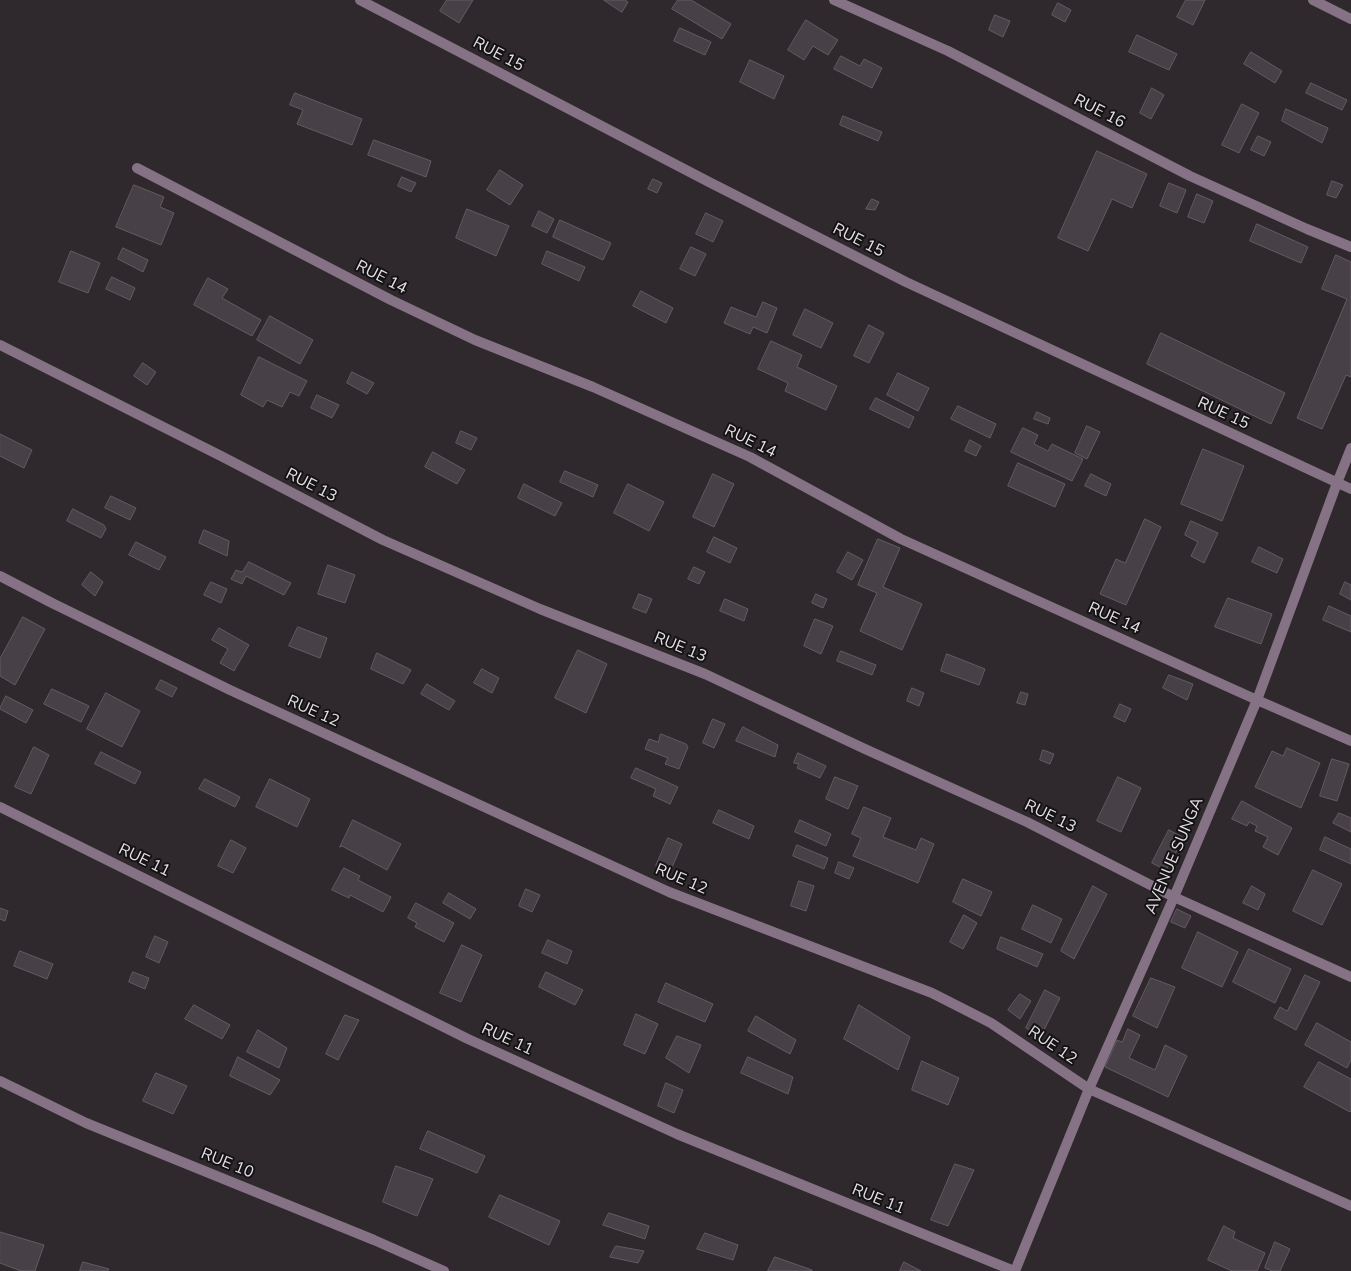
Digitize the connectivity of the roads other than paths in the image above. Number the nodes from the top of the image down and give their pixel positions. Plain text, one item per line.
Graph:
1 (360, 0) edge
2 (834, 0) edge
3 (1312, 0) edge
4 (1351, 19) edge
5 (137, 168) dead end
6 (1351, 247) edge
7 (0, 345) edge
8 (1351, 448) edge
9 (1337, 483) junction
10 (1351, 489) edge
11 (0, 576) edge
12 (1257, 700) junction
13 (1351, 741) edge
14 (0, 807) edge
15 (1174, 897) junction
16 (1351, 977) edge
17 (0, 1081) edge
18 (1089, 1089) junction
19 (1351, 1206) edge
20 (444, 1271) edge
21 (1014, 1271) edge

1 - 9 street, RUE 15
2 - 6 street, RUE 16
3 - 4 street
5 - 12 street, RUE 14
7 - 15 street, RUE 13
8 - 9 street, AVENUE SUNGA
9 - 10 street, RUE 15
9 - 12 street, AVENUE SUNGA
11 - 18 street, RUE 12
12 - 13 street, RUE 14
12 - 15 street, AVENUE SUNGA
14 - 21 street, RUE 11
15 - 16 street, RUE 13
15 - 18 street, AVENUE SUNGA
17 - 20 street, RUE 10
18 - 19 street, RUE 12
18 - 21 street, AVENUE SUNGA

